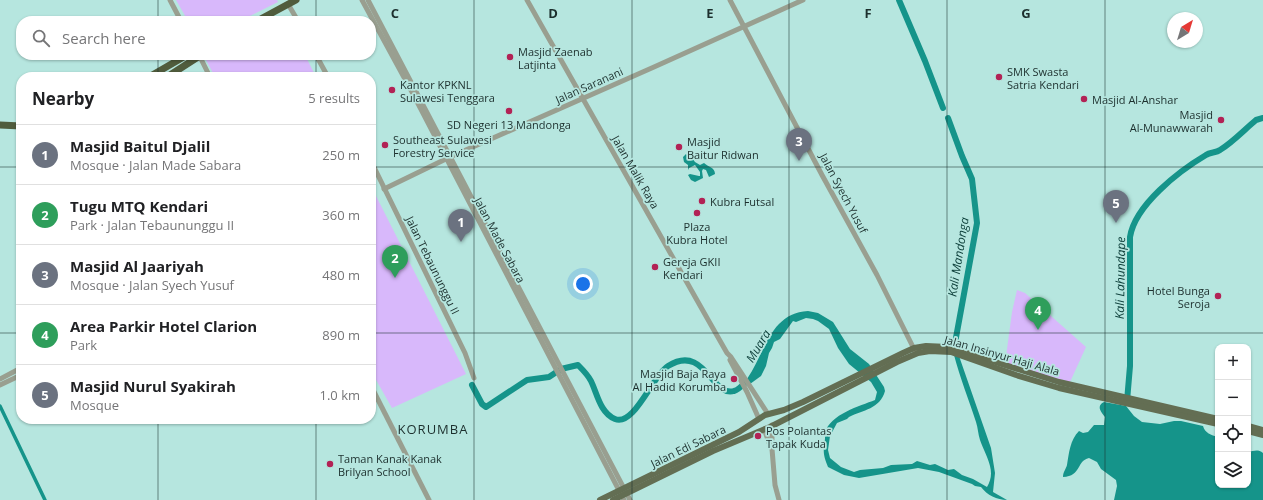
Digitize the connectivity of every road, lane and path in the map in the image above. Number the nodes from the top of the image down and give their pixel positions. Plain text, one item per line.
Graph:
1 (170, 0) edge
2 (296, 0) edge
3 (362, 0) edge
4 (368, 0) edge
5 (528, 0) edge
6 (730, 0) edge
7 (803, 0) edge
8 (288, 4) junction
9 (178, 16) edge
10 (266, 16) edge
11 (295, 16) edge
12 (371, 16) edge
13 (376, 26) edge
14 (744, 27) junction
15 (178, 60) edge
16 (192, 60) edge
17 (202, 60) edge
18 (319, 60) edge
19 (158, 72) edge
20 (174, 72) edge
21 (208, 72) edge
22 (325, 72) edge
23 (583, 98) junction
24 (0, 125) edge
25 (16, 126) edge
26 (448, 158) junction
27 (376, 172) edge
28 (384, 189) junction
29 (500, 257) junction
30 (915, 351) junction
31 (16, 371) edge
32 (16, 378) edge
33 (474, 378) dead end
34 (0, 379) edge
35 (564, 379) junction
36 (856, 379) junction
37 (0, 385) edge
38 (748, 389) junction
39 (376, 396) edge
40 (1134, 402) junction
41 (768, 414) junction
42 (1215, 418) edge
43 (757, 420) junction
44 (1215, 423) edge
45 (772, 425) junction
46 (1251, 427) edge
47 (761, 430) junction
48 (1263, 430) edge
49 (1251, 432) edge
50 (1263, 435) edge
51 (772, 449) junction
52 (623, 494) edge
53 (429, 500) edge
54 (600, 500) edge
55 (614, 500) edge
56 (630, 500) edge
57 (779, 500) edge

1 - 9 street
2 - 8 highway
3 - 12 street, Jalan Made Sabara
4 - 26 street, Jalan Made Sabara
5 - 23 street, Jalan Malik Raya
6 - 14 street, Jalan Syech Yusuf
7 - 14 street, Jalan Saranani
8 - 10 highway
8 - 11 street
13 - 26 street, Jalan Made Sabara
14 - 23 street, Jalan Saranani
14 - 30 street, Jalan Syech Yusuf
15 - 19 highway
16 - 20 highway
17 - 21 street
18 - 22 street
23 - 26 street, Jalan Saranani
23 - 38 street, Jalan Malik Raya
24 - 25 highway
26 - 28 street, Jalan Saranani
26 - 29 street, Jalan Made Sabara
27 - 28 street, Jalan Tebaununggu II
28 - 33 street, Jalan Tebaununggu II
29 - 35 street, Jalan Made Sabara
29 - 35 street, Jalan Made Sabara
30 - 36 main road, Jalan Insinyur Haji Alala
30 - 40 main road, Jalan Insinyur Haji Alala
31 - 34 street
32 - 37 street
35 - 52 street, Jalan Made Sabara
36 - 41 main road, Jalan Insinyur Haji Alala
36 - 45 main road, Jalan Insinyur Haji Alala
38 - 41 street
38 - 43 street
39 - 53 street
40 - 42 main road, Jalan Insinyur Haji Alala
40 - 44 main road, Jalan Insinyur Haji Alala
41 - 43 main road, Jalan Edi Sabara
41 - 45 main road
43 - 47 main road
43 - 52 main road, Jalan Edi Sabara
45 - 47 main road, Jalan Edi Sabara
45 - 51 street
46 - 48 main road
47 - 51 street
47 - 52 main road, Jalan Edi Sabara
49 - 50 main road
51 - 57 street
52 - 54 main road
52 - 55 main road
52 - 56 street, Jalan Made Sabara

